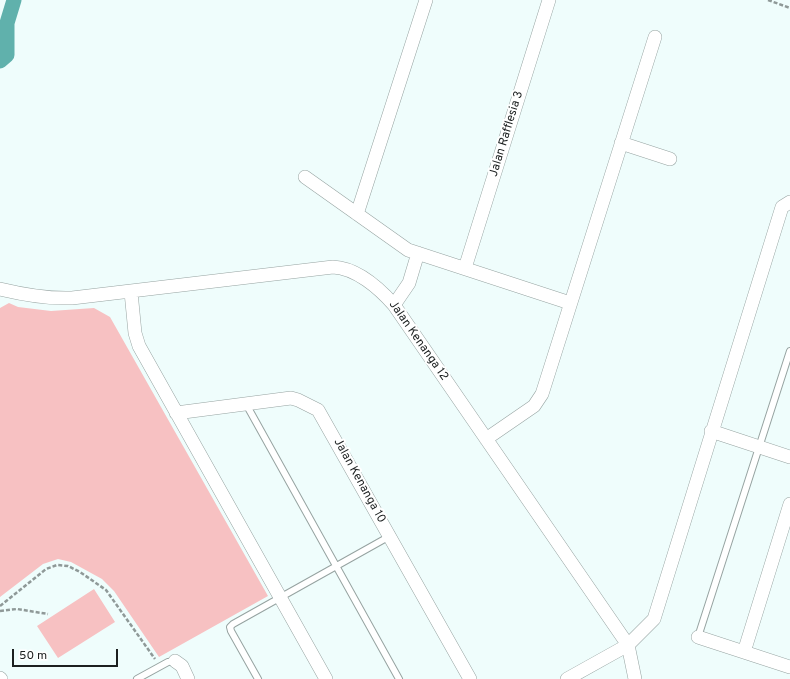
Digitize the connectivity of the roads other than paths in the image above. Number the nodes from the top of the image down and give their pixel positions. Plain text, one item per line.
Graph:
1 (426, 0) edge
2 (549, 0) edge
3 (655, 37) dead end
4 (622, 143) junction
5 (670, 159) dead end
6 (305, 177) dead end
7 (790, 202) edge
8 (357, 214) junction
9 (418, 253) junction
10 (464, 268) junction
11 (0, 288) edge
12 (131, 292) junction
13 (570, 304) junction
14 (394, 305) junction
15 (790, 351) edge
16 (246, 404) junction
17 (176, 413) junction
18 (711, 431) junction
19 (486, 439) junction
20 (759, 447) junction
21 (790, 457) edge
22 (790, 504) edge
23 (390, 536) junction
24 (336, 566) junction
25 (280, 598) junction
26 (698, 638) joint
27 (628, 644) junction
28 (744, 652) junction
29 (175, 661) joint
30 (790, 667) edge
31 (632, 677) edge
32 (137, 679) edge
33 (188, 679) edge
34 (258, 679) edge
35 (325, 679) edge
36 (399, 679) edge
37 (470, 679) edge
38 (567, 679) edge

1 - 8 street
2 - 10 street, Jalan Rafflesia 3
3 - 4 street
4 - 5 street
4 - 13 street
6 - 8 street
7 - 18 street
8 - 9 street
9 - 10 street
9 - 14 street
10 - 13 street
11 - 12 street, Jalan Kenanga 12
12 - 14 street, Jalan Kenanga 12
12 - 17 street
13 - 19 street
14 - 19 street, Jalan Kenanga 12
15 - 20 lane
16 - 17 street, Jalan Kenanga 10
16 - 23 street, Jalan Kenanga 10
16 - 24 lane
17 - 25 street
18 - 20 street
18 - 27 street
19 - 27 street, Jalan Kenanga 12
20 - 21 street
20 - 26 lane
22 - 28 street
23 - 24 lane
23 - 37 street, Jalan Kenanga 10
24 - 25 lane
24 - 36 lane
25 - 34 lane
25 - 35 street
26 - 28 street
27 - 31 street, Jalan Kenanga 12
27 - 38 street
28 - 30 street
29 - 32 lane
29 - 33 street

